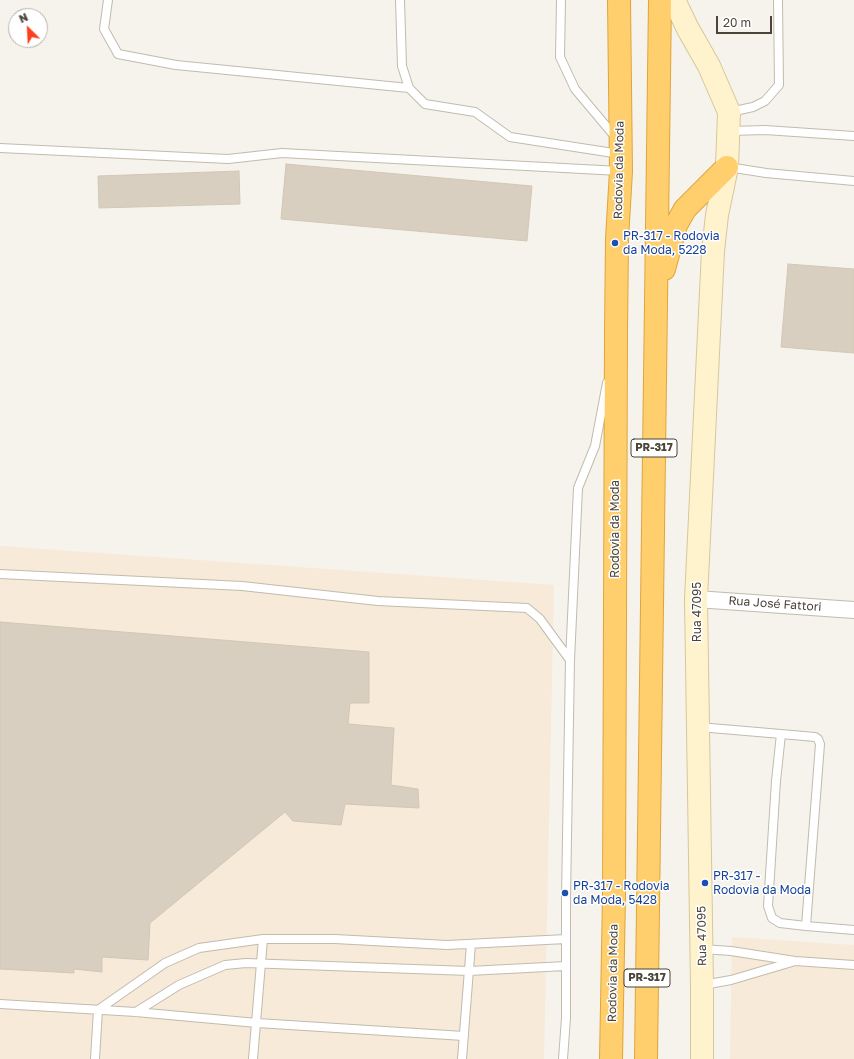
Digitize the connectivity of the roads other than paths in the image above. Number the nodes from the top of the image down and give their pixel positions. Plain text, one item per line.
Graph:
1 (108, 0) edge
2 (400, 0) edge
3 (561, 0) edge
4 (619, 0) edge
5 (660, 0) edge
6 (674, 0) edge
7 (778, 0) edge
8 (409, 88) junction
9 (729, 121) junction
10 (854, 136) edge
11 (0, 148) edge
12 (621, 156) junction
13 (727, 167) junction
14 (854, 181) edge
15 (656, 297) junction
16 (616, 333) junction
17 (0, 574) edge
18 (696, 599) junction
19 (854, 610) edge
20 (570, 660) junction
21 (698, 727) junction
22 (781, 734) junction
23 (806, 926) junction
24 (854, 930) edge
25 (263, 939) junction
26 (566, 939) junction
27 (471, 944) junction
28 (702, 949) junction
29 (795, 961) junction
30 (261, 963) junction
31 (854, 965) edge
32 (566, 966) junction
33 (469, 971) junction
34 (702, 986) junction
35 (0, 1004) edge
36 (98, 1010) junction
37 (136, 1012) junction
38 (256, 1023) junction
39 (464, 1036) junction
40 (94, 1059) edge
41 (253, 1059) edge
42 (462, 1059) edge
43 (563, 1059) edge
44 (611, 1059) edge
45 (646, 1059) edge
46 (702, 1059) edge

1 - 8 lane
2 - 8 lane
3 - 12 lane
4 - 12 highway, Rodovia da Moda / PR-317
5 - 15 highway, PR-317
6 - 9 street
7 - 9 lane
8 - 12 lane
9 - 10 lane
9 - 13 street, Rua 47095
11 - 12 lane
12 - 16 highway, Rodovia da Moda / PR-317
13 - 14 lane
13 - 15 highway
13 - 18 street, Rua 47095
15 - 45 highway, PR-317
16 - 20 lane
16 - 44 highway, Rodovia da Moda / PR-317
17 - 20 lane
18 - 19 street, Rua José Fattori
18 - 21 street, Rua 47095
20 - 26 lane
21 - 22 lane
21 - 28 street, Rua 47095
22 - 23 lane
22 - 23 lane
23 - 24 lane
25 - 27 lane
25 - 30 lane
25 - 36 lane
26 - 27 lane
26 - 32 lane
27 - 33 lane
28 - 29 lane
28 - 34 street, Rua 47095
29 - 31 lane
29 - 34 lane
30 - 33 lane
30 - 37 lane
30 - 38 lane
32 - 33 lane
32 - 43 lane
33 - 39 lane
34 - 46 street, Rua 47095
35 - 36 lane
36 - 37 lane
36 - 40 lane
37 - 38 lane
38 - 39 lane
38 - 41 lane
39 - 42 lane

